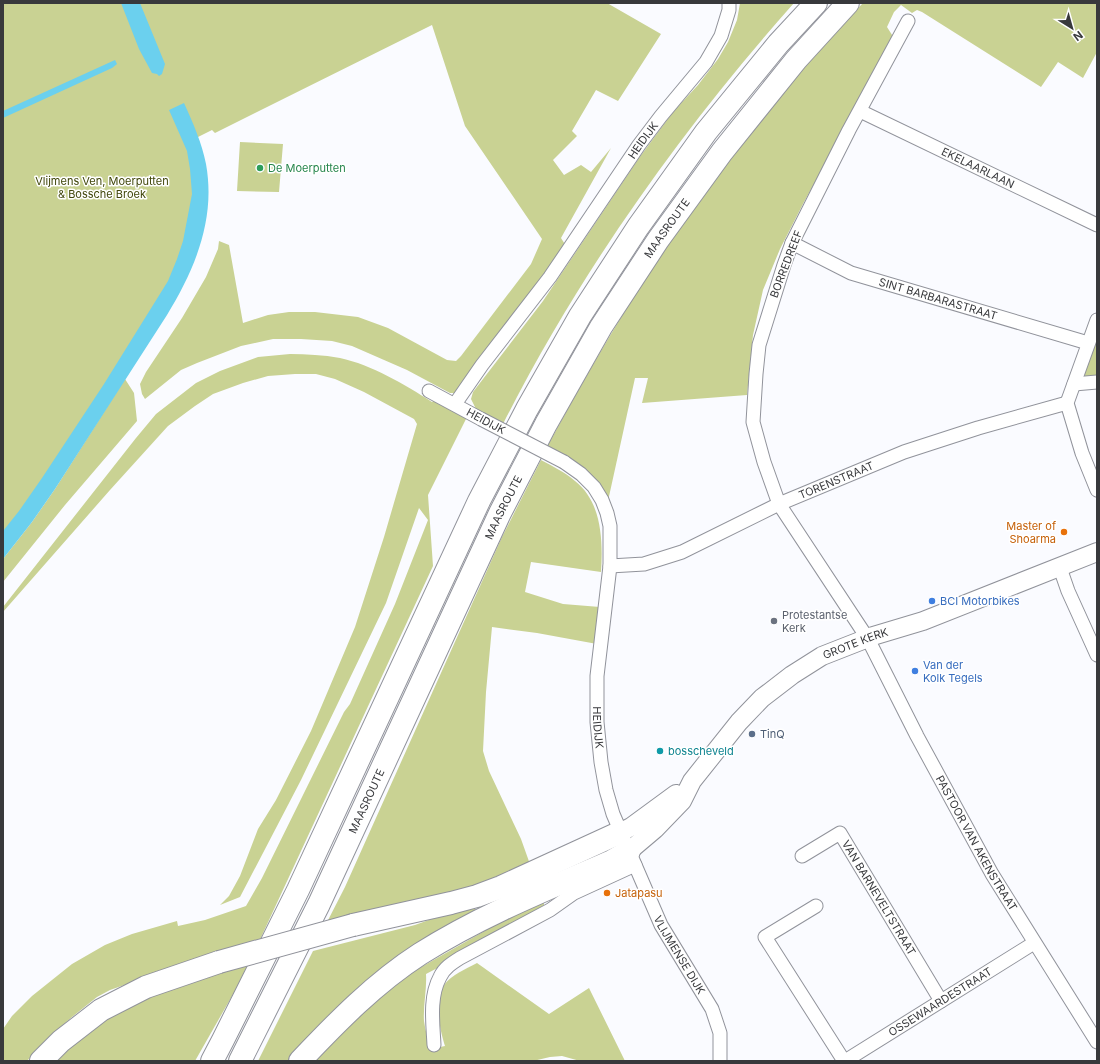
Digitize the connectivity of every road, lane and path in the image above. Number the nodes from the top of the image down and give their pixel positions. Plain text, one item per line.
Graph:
1 (729, 3) edge
2 (816, 3) edge
3 (848, 3) edge
4 (908, 21) dead end
5 (860, 111) junction
6 (1097, 226) edge
7 (792, 243) junction
8 (1096, 323) edge
9 (1088, 343) junction
10 (1097, 382) edge
11 (1074, 384) junction
12 (429, 391) dead end
13 (455, 404) junction
14 (1067, 404) junction
15 (1097, 490) edge
16 (779, 504) junction
17 (1097, 552) edge
18 (610, 566) junction
19 (1060, 568) junction
20 (868, 638) junction
21 (1097, 655) edge
22 (628, 849) junction
23 (802, 856) dead end
24 (816, 906) dead end
25 (1034, 943) junction
26 (941, 1001) junction
27 (1097, 1042) edge
28 (434, 1045) dead end
29 (41, 1061) edge
30 (212, 1061) edge
31 (240, 1061) edge
32 (300, 1061) edge
33 (720, 1061) edge
34 (844, 1061) edge

1 - 13 street, HEIDIJK
2 - 30 highway
3 - 31 highway, MAASROUTE
4 - 5 street, BORREDREEF
5 - 6 street, EKELAARLAAN
5 - 7 street, BORREDREEF
7 - 9 street, SINT BARBARASTRAAT
7 - 16 street, BORREDREEF
8 - 9 street
9 - 11 street
10 - 11 street
11 - 14 street
12 - 13 street
13 - 18 street, HEIDIJK, bridge
14 - 15 street
14 - 16 street, TORENSTRAAT
16 - 18 street, TORENSTRAAT
16 - 20 street, BORREDREEF
17 - 19 main road, GROTE KERK
18 - 22 street, HEIDIJK
19 - 20 main road, GROTE KERK
19 - 21 street
20 - 22 main road, GROTE KERK
20 - 25 street, PASTOOR VAN AKENSTRAAT
22 - 28 street
22 - 29 highway, bridge
22 - 32 highway
22 - 33 street, VLIJMENSE DIJK
23 - 26 street, VAN BARNEVELTSTRAAT
24 - 34 street
25 - 26 street, OSSEWAARDESTRAAT
25 - 27 street, PASTOOR VAN AKENSTRAAT
26 - 34 street, OSSEWAARDESTRAAT

